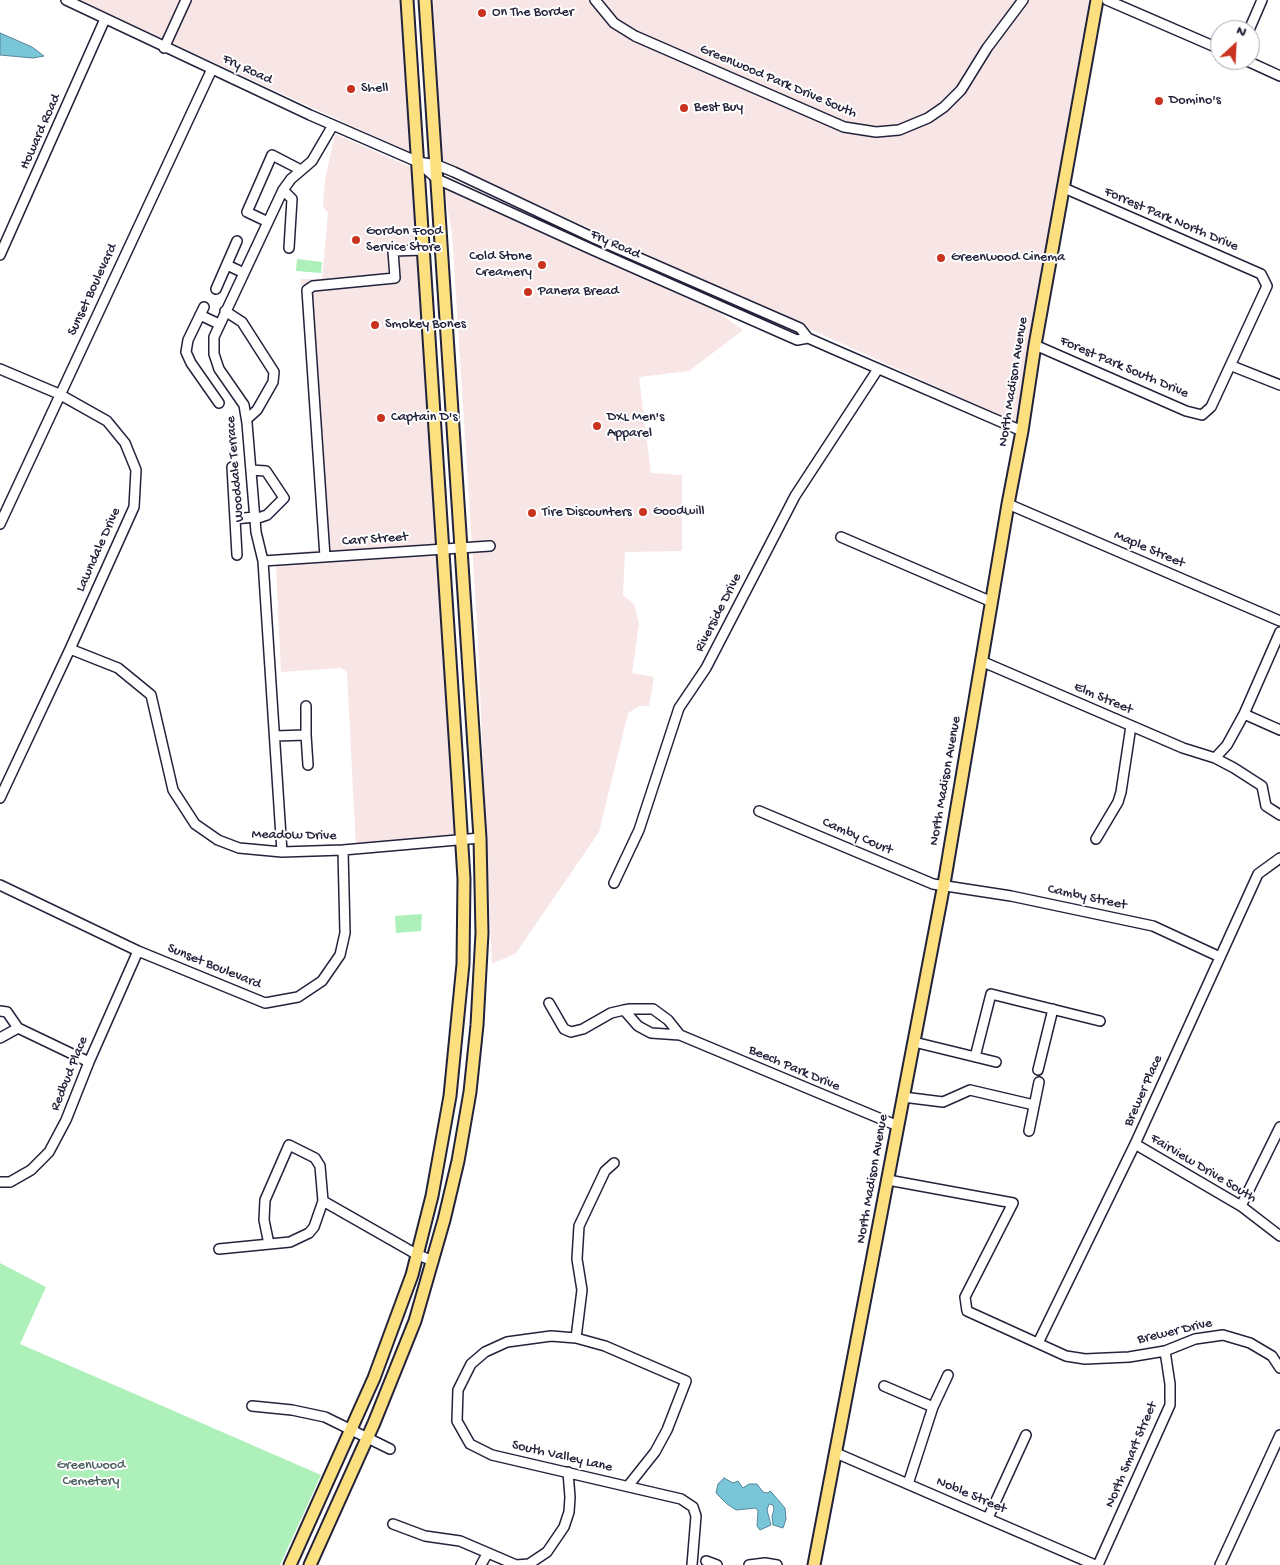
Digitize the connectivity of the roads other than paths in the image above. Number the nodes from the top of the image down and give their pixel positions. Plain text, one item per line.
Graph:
1 (66, 0) edge
2 (186, 0) edge
3 (407, 0) edge
4 (425, 0) edge
5 (1023, 0) edge
6 (1097, 0) edge
7 (1108, 0) edge
8 (1262, 0) edge
9 (597, 3) edge
10 (105, 19) junction
11 (1253, 20) edge
12 (1210, 45) edge
13 (164, 48) junction
14 (1260, 67) edge
15 (212, 69) junction
16 (1280, 76) edge
17 (333, 125) junction
18 (418, 162) junction
19 (437, 165) junction
20 (301, 170) junction
21 (437, 179) junction
22 (1064, 188) junction
23 (283, 190) junction
24 (268, 222) junction
25 (237, 241) dead end
26 (289, 248) dead end
27 (424, 250) junction
28 (0, 255) edge
29 (226, 265) junction
30 (244, 273) junction
31 (216, 289) dead end
32 (226, 311) junction
33 (219, 324) junction
34 (808, 338) junction
35 (1035, 345) junction
36 (1232, 366) junction
37 (0, 369) edge
38 (878, 369) junction
39 (1280, 384) edge
40 (59, 394) junction
41 (219, 403) dead end
42 (247, 419) junction
43 (1022, 431) junction
44 (232, 467) dead end
45 (251, 470) junction
46 (1008, 504) junction
47 (254, 518) junction
48 (235, 519) junction
49 (0, 524) edge
50 (841, 537) dead end
51 (490, 546) dead end
52 (461, 548) junction
53 (443, 549) junction
54 (237, 555) dead end
55 (325, 557) junction
56 (263, 561) junction
57 (992, 602) junction
58 (1280, 621) edge
59 (1280, 632) edge
60 (70, 649) junction
61 (981, 661) junction
62 (306, 706) dead end
63 (1244, 714) junction
64 (1131, 726) junction
65 (1280, 730) edge
66 (306, 735) junction
67 (275, 736) junction
68 (1215, 758) junction
69 (308, 765) dead end
70 (0, 798) edge
71 (759, 811) dead end
72 (1280, 814) edge
73 (480, 838) junction
74 (461, 839) junction
75 (1096, 839) dead end
76 (343, 850) junction
77 (282, 852) junction
78 (1280, 858) edge
79 (614, 883) dead end
80 (944, 884) junction
81 (0, 885) edge
82 (138, 951) junction
83 (1220, 957) junction
84 (549, 1003) dead end
85 (1053, 1009) junction
86 (624, 1010) junction
87 (0, 1012) edge
88 (1100, 1022) dead end
89 (18, 1028) junction
90 (680, 1035) junction
91 (0, 1038) edge
92 (914, 1042) junction
93 (976, 1057) junction
94 (89, 1062) junction
95 (996, 1062) dead end
96 (1038, 1070) dead end
97 (1039, 1082) dead end
98 (903, 1097) junction
99 (1034, 1105) junction
100 (898, 1126) junction
101 (1280, 1127) edge
102 (1029, 1131) dead end
103 (1135, 1144) junction
104 (614, 1163) dead end
105 (888, 1180) junction
106 (0, 1182) edge
107 (323, 1201) junction
108 (1241, 1206) junction
109 (1280, 1236) edge
110 (269, 1244) junction
111 (218, 1249) dead end
112 (416, 1254) junction
113 (433, 1261) junction
114 (576, 1338) junction
115 (1038, 1342) junction
116 (1165, 1351) junction
117 (1280, 1368) edge
118 (948, 1376) dead end
119 (884, 1386) dead end
120 (252, 1406) dead end
121 (933, 1407) junction
122 (351, 1430) junction
123 (1026, 1435) dead end
124 (1280, 1435) edge
125 (368, 1438) junction
126 (390, 1449) dead end
127 (836, 1453) junction
128 (568, 1472) junction
129 (908, 1484) junction
130 (628, 1486) junction
131 (988, 1518) junction
132 (393, 1524) dead end
133 (487, 1554) junction
134 (706, 1561) dead end
135 (290, 1565) edge
136 (310, 1565) edge
137 (481, 1565) edge
138 (692, 1565) edge
139 (717, 1565) edge
140 (749, 1565) edge
141 (777, 1565) edge
142 (814, 1565) edge
143 (1097, 1565) edge
144 (1220, 1565) edge

1 - 10 street, Fry Road
2 - 13 street
3 - 18 main road
4 - 19 main road
5 - 9 street, Greenwood Park Drive South
6 - 22 main road, North Madison Avenue
7 - 12 street
8 - 11 street
10 - 13 street, Fry Road
10 - 28 street, Howard Road
13 - 15 street, Fry Road
14 - 16 street
15 - 17 street, Fry Road
15 - 40 street, Sunset Boulevard
17 - 18 street, Fry Road
17 - 20 street, Wooddale Terrace
18 - 19 street, Fry Road
18 - 21 street, Fry Road
18 - 27 main road
19 - 21 main road
19 - 34 street, Fry Road
20 - 23 street, Wooddale Terrace
20 - 24 street
21 - 34 street, Fry Road
21 - 52 main road
22 - 35 main road, North Madison Avenue
22 - 36 street, Forrest Park North Drive
23 - 24 street, Wooddale Terrace
23 - 26 street
24 - 30 street, Wooddale Terrace
25 - 29 street
27 - 53 main road
27 - 55 street
29 - 30 street
29 - 31 street
30 - 32 street, Wooddale Terrace
32 - 33 street, Wooddale Terrace
32 - 42 street
33 - 41 street
33 - 42 street, Wooddale Terrace
34 - 38 street, Fry Road
35 - 36 street, Forest Park South Drive
35 - 43 main road, North Madison Avenue
36 - 39 street
37 - 40 street, Lawndale Drive
38 - 43 street, Fry Road
38 - 79 street, Riverside Drive
40 - 49 street, Sunset Boulevard
40 - 60 street, Lawndale Drive
42 - 45 street, Wooddale Terrace
43 - 46 main road, North Madison Avenue
44 - 48 street
45 - 47 street, Wooddale Terrace
45 - 47 street
46 - 57 main road, North Madison Avenue
46 - 58 street, Maple Street
47 - 48 street
47 - 56 street, Wooddale Terrace
48 - 54 street
50 - 57 street
51 - 52 street, Carr Street
52 - 53 street, Carr Street
52 - 73 main road
53 - 55 street, Carr Street
53 - 74 main road
55 - 56 street, Carr Street
56 - 67 street, Wooddale Terrace
57 - 61 main road, North Madison Avenue
59 - 63 street
60 - 70 street, Lawndale Drive
60 - 77 street, Meadow Drive
61 - 64 street, Elm Street
61 - 80 main road, North Madison Avenue
62 - 66 street
63 - 65 street
63 - 68 street
64 - 68 street, Elm Street
64 - 75 street
66 - 67 street
66 - 69 street
67 - 77 street, Wooddale Terrace
68 - 72 street, Elm Street
71 - 80 street, Camby Court
73 - 74 street, Meadow Drive
73 - 113 main road
74 - 76 street, Meadow Drive
74 - 112 main road
76 - 77 street, Meadow Drive
76 - 82 street, Sunset Boulevard
78 - 83 street, Brewer Place
80 - 83 street, Camby Street
80 - 92 main road, North Madison Avenue
81 - 82 street, Sunset Boulevard
82 - 94 street, Redbud Place
83 - 103 street, Brewer Place
84 - 86 street, Beech Park Drive
85 - 88 street
85 - 93 street
85 - 96 street
86 - 90 street, Beech Park Drive
86 - 90 street, Beech Park Drive
87 - 89 street
89 - 91 street
89 - 94 street
90 - 100 street, Beech Park Drive
92 - 93 street
92 - 98 main road, North Madison Avenue
93 - 95 street
94 - 106 street, Redbud Place
97 - 99 street
98 - 99 street
98 - 100 main road, North Madison Avenue
99 - 102 street
100 - 105 main road, North Madison Avenue
101 - 108 street
103 - 108 street, Fairview Drive South
103 - 115 street, Brewer Place
104 - 114 street
105 - 115 street, Brewer Drive
105 - 127 main road, North Madison Avenue
107 - 110 street
107 - 110 street
107 - 112 street
108 - 109 street, Fairview Drive South
110 - 111 street
112 - 113 street
112 - 122 main road
113 - 125 main road
114 - 128 street, South Valley Lane
114 - 130 street
115 - 116 street, Brewer Drive
116 - 117 street, Brewer Drive
116 - 143 street, North Smart Street
118 - 121 street
119 - 121 street
120 - 122 street
121 - 129 street
122 - 125 street
122 - 135 main road
123 - 131 street
124 - 144 street
125 - 126 street
125 - 136 main road
127 - 129 street, Noble Street
127 - 142 main road, North Madison Avenue
128 - 130 street, South Valley Lane
128 - 133 street
129 - 131 street, Noble Street
130 - 138 street, South Valley Lane
131 - 143 street, Noble Street
132 - 133 street
133 - 137 street
134 - 139 street
140 - 141 street

